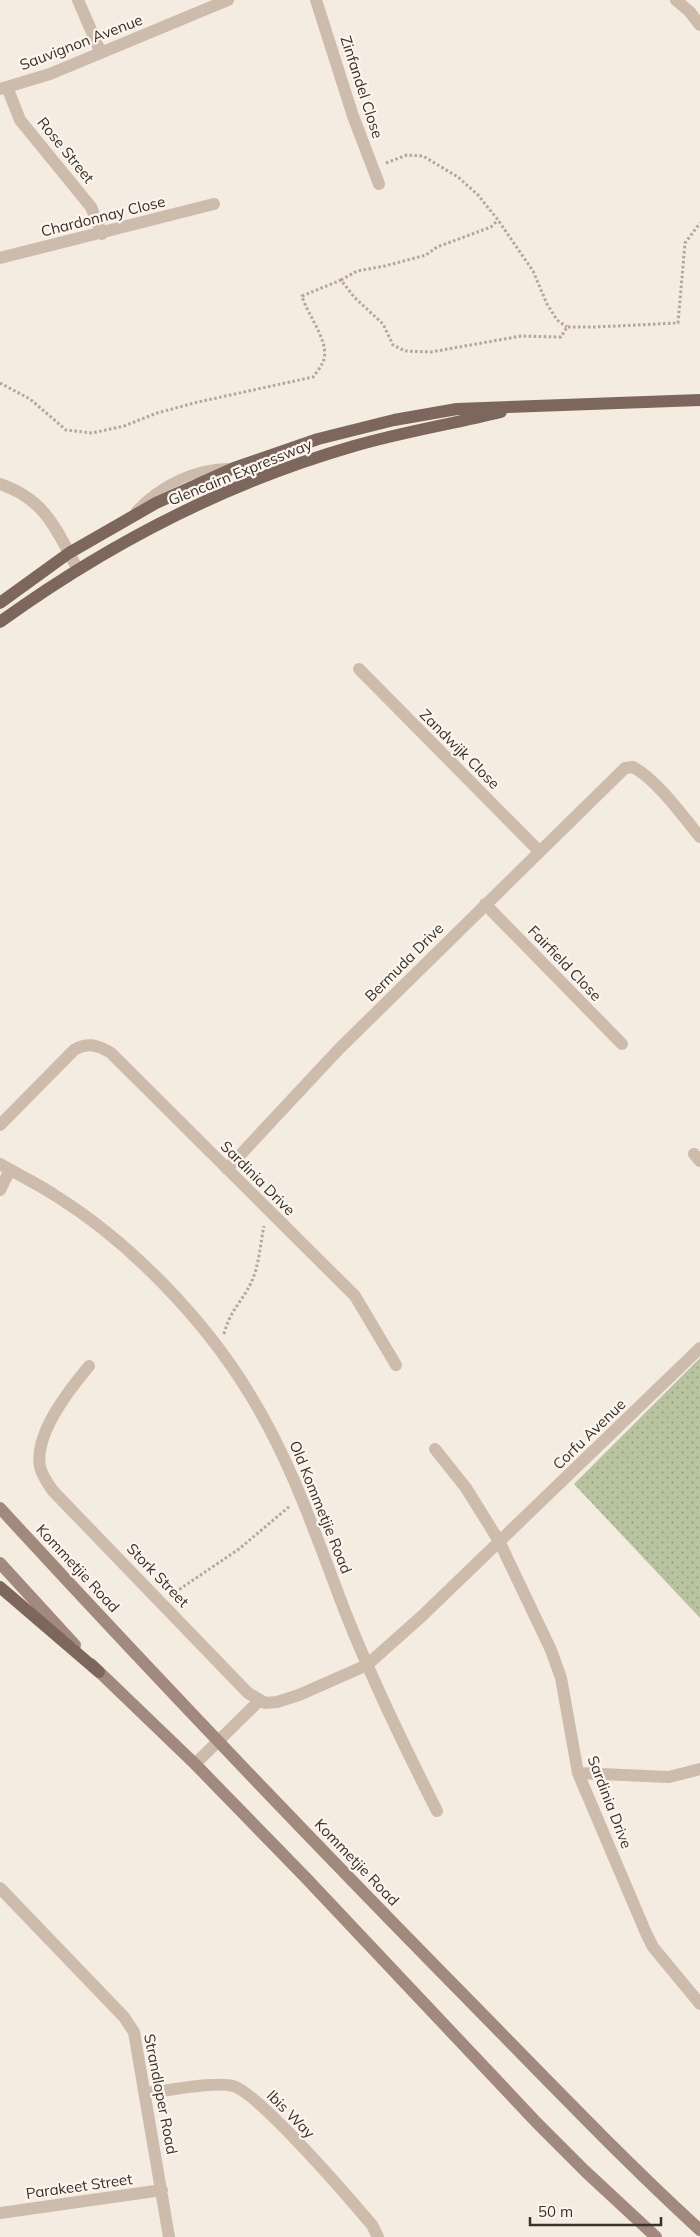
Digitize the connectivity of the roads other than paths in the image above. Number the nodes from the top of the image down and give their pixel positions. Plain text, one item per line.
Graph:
1 (78, 0) edge
2 (228, 0) edge
3 (316, 0) edge
4 (676, 0) edge
5 (700, 25) edge
6 (101, 54) junction
7 (3, 88) edge
8 (379, 184) dead end
9 (214, 204) dead end
10 (102, 234) junction
11 (0, 258) edge
12 (700, 400) edge
13 (516, 408) junction
14 (0, 484) edge
15 (69, 553) junction
16 (77, 568) junction
17 (0, 603) edge
18 (0, 622) edge
19 (359, 669) dead end
20 (700, 837) edge
21 (539, 851) junction
22 (485, 904) junction
23 (622, 1044) dead end
24 (0, 1125) edge
25 (5, 1167) edge
26 (226, 1169) junction
27 (0, 1190) edge
28 (700, 1348) edge
29 (396, 1365) dead end
30 (88, 1366) dead end
31 (435, 1448) dead end
32 (0, 1508) edge
33 (499, 1541) junction
34 (0, 1563) edge
35 (0, 1587) edge
36 (366, 1665) junction
37 (99, 1672) junction
38 (260, 1700) junction
39 (219, 1740) junction
40 (195, 1764) junction
41 (700, 1769) edge
42 (578, 1773) junction
43 (438, 1811) dead end
44 (0, 1888) edge
45 (697, 1995) edge
46 (146, 2093) junction
47 (162, 2190) junction
48 (0, 2213) edge
49 (700, 2230) edge
50 (170, 2237) edge
51 (378, 2237) edge
52 (656, 2237) edge

1 - 6 street
2 - 6 street, Sauvignon Avenue
3 - 8 street, Zinfandel Close
4 - 5 street
6 - 7 street, Sauvignon Avenue
7 - 10 street, Rose Street
9 - 10 street, Chardonnay Close
10 - 11 street, Chardonnay Close
12 - 13 main road, Glencairn Expressway
13 - 15 main road, Glencairn Expressway
13 - 16 main road, Glencairn Expressway
14 - 15 street
15 - 16 street
15 - 17 main road, Glencairn Expressway
16 - 18 main road, Glencairn Expressway
19 - 21 street, Zandwijk Close
20 - 21 street, Bermuda Drive
21 - 22 street, Bermuda Drive
22 - 23 street, Fairfield Close
22 - 26 street, Bermuda Drive
24 - 26 street, Sardinia Drive
25 - 27 street
25 - 36 street, Old Kommetjie Road
26 - 29 street, Sardinia Drive
28 - 33 street, Corfu Avenue
30 - 38 street, Stork Street
31 - 33 street, Sardinia Drive
32 - 39 main road, Kommetjie Road
33 - 36 street, Corfu Avenue
33 - 42 street, Sardinia Drive
34 - 37 main road
35 - 37 main road
36 - 38 street
36 - 43 street, Old Kommetjie Road
37 - 40 main road
38 - 39 street
39 - 40 street
39 - 49 main road, Kommetjie Road
40 - 52 main road
41 - 42 street
42 - 45 street, Sardinia Drive
44 - 46 street, Strandloper Road
46 - 47 street, Strandloper Road
46 - 51 street, Ibis Way
47 - 48 street, Parakeet Street
47 - 50 street, Strandloper Road

